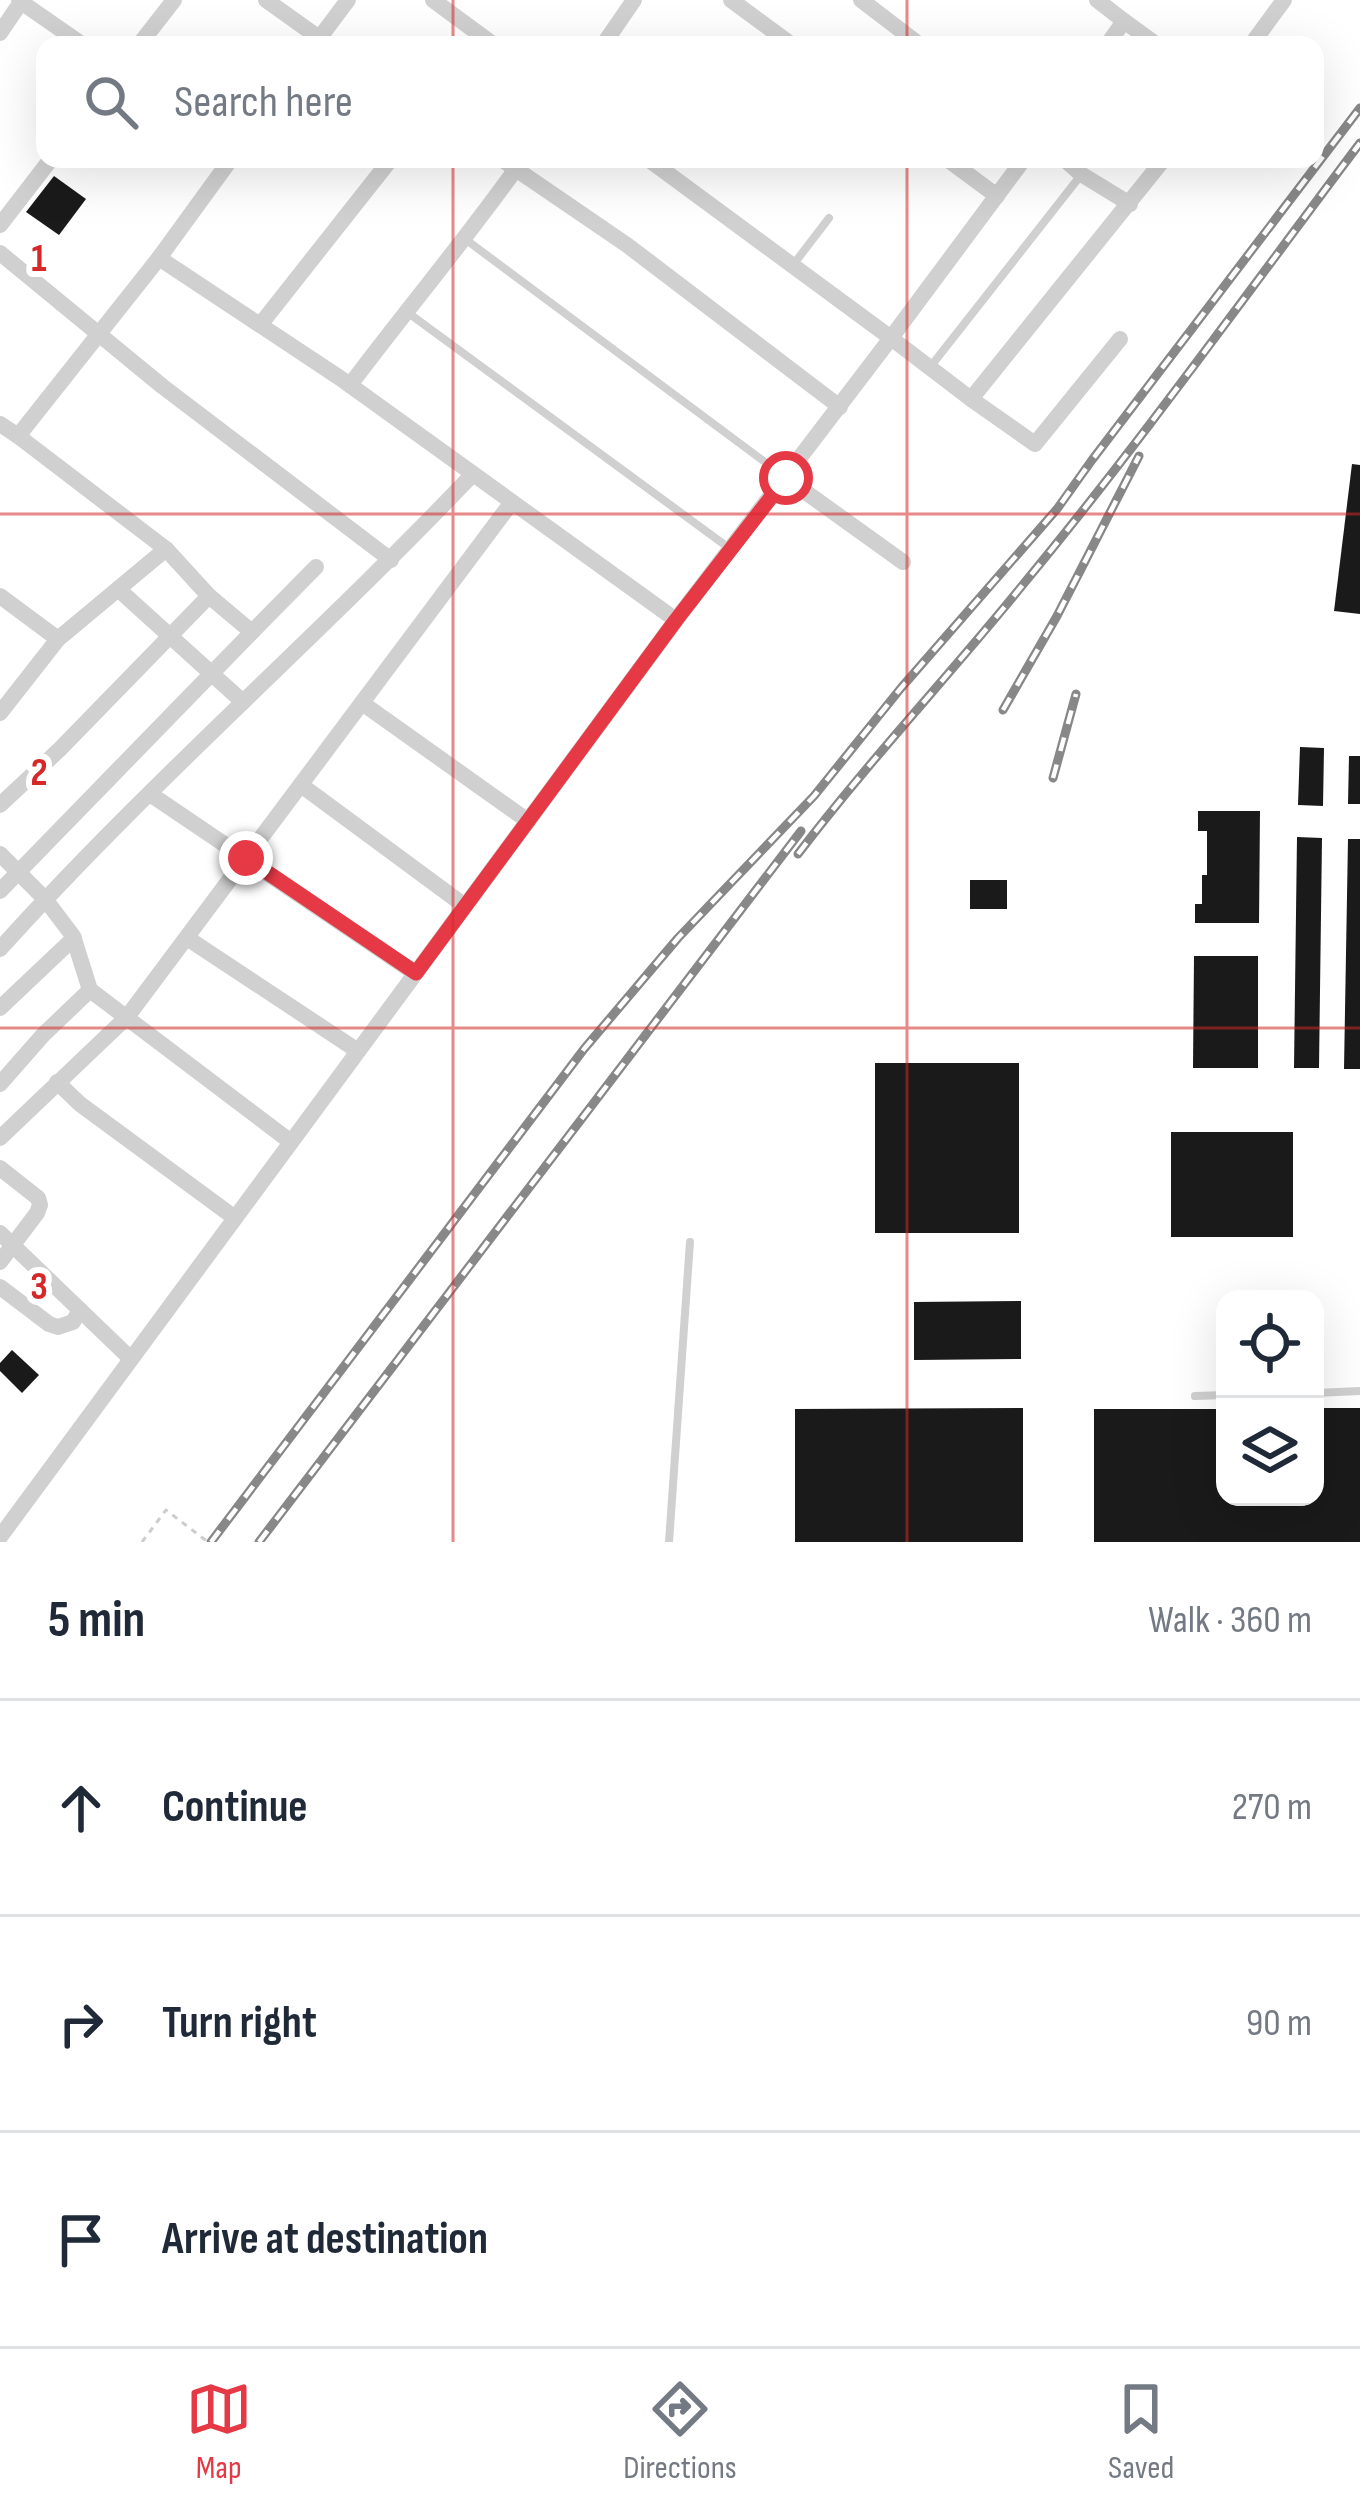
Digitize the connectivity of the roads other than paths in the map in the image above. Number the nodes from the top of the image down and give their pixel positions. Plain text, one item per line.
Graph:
1 (175, 0) edge
2 (266, 0) edge
3 (348, 0) edge
4 (433, 0) edge
5 (634, 0) edge
6 (731, 0) edge
7 (861, 0) edge
8 (1097, 0) edge
9 (1284, 0) edge
10 (21, 1) edge
11 (1124, 21) junction
12 (0, 33) edge
13 (70, 36) edge
14 (146, 36) edge
15 (312, 36) edge
16 (325, 36) edge
17 (475, 36) edge
18 (609, 36) edge
19 (780, 36) edge
20 (908, 36) edge
21 (1113, 36) edge
22 (1144, 36) edge
23 (1257, 36) edge
24 (44, 168) edge
25 (225, 168) edge
26 (384, 168) edge
27 (509, 168) edge
28 (521, 168) edge
29 (661, 168) edge
30 (959, 168) edge
31 (1018, 168) edge
32 (1075, 168) edge
33 (1158, 168) edge
34 (1082, 174) junction
35 (998, 196) junction
36 (1130, 204) junction
37 (829, 218) dead end
38 (0, 225) edge
39 (464, 238) junction
40 (0, 253) edge
41 (159, 259) junction
42 (793, 266) junction
43 (406, 311) junction
44 (260, 325) junction
45 (99, 334) junction
46 (891, 338) junction
47 (1120, 339) dead end
48 (930, 368) junction
49 (350, 386) junction
50 (970, 399) junction
51 (840, 407) junction
52 (0, 424) edge
53 (18, 436) junction
54 (473, 474) junction
55 (786, 478) junction
56 (512, 502) junction
57 (166, 549) junction
58 (730, 549) junction
59 (391, 560) junction
60 (903, 562) dead end
61 (316, 567) dead end
62 (118, 589) junction
63 (0, 596) edge
64 (209, 596) junction
65 (676, 620) junction
66 (252, 632) junction
67 (171, 635) junction
68 (58, 639) junction
69 (212, 675) junction
70 (243, 701) junction
71 (362, 703) junction
72 (0, 713) edge
73 (301, 785) junction
74 (150, 794) junction
75 (0, 805) edge
76 (527, 821) junction
77 (0, 854) edge
78 (246, 858) junction
79 (17, 874) junction
80 (0, 891) edge
81 (45, 899) junction
82 (465, 906) junction
83 (74, 938) junction
84 (187, 938) junction
85 (0, 949) edge
86 (416, 973) junction
87 (90, 990) junction
88 (0, 1008) edge
89 (127, 1017) junction
90 (358, 1051) junction
91 (57, 1082) junction
92 (0, 1084) edge
93 (0, 1138) edge
94 (291, 1142) junction
95 (0, 1168) edge
96 (235, 1218) junction
97 (7, 1239) edge
98 (690, 1242) dead end
99 (0, 1262) edge
100 (0, 1287) edge
101 (80, 1310) junction
102 (131, 1358) junction
103 (1360, 1391) edge
104 (1324, 1393) edge
105 (1216, 1395) edge
106 (1195, 1396) dead end
107 (0, 1501) edge
108 (17, 1514) junction
109 (0, 1537) edge
110 (669, 1542) edge

1 - 14 street
2 - 15 street
3 - 16 street
4 - 17 street
5 - 18 street
6 - 19 street
7 - 20 street
8 - 11 street
9 - 23 street
10 - 12 street
10 - 13 street
11 - 21 street
11 - 22 street
24 - 38 street
25 - 41 street
26 - 44 street
27 - 39 street
28 - 51 street
29 - 42 street
30 - 35 street
31 - 35 street
32 - 34 street
33 - 36 street
34 - 36 street
34 - 48 lane
35 - 46 street
36 - 50 street
37 - 42 lane
39 - 43 street
39 - 55 lane
40 - 45 street
41 - 44 street
41 - 45 street
42 - 46 street
43 - 49 street
43 - 58 lane
44 - 49 street
45 - 53 street
45 - 59 street
46 - 48 street
46 - 51 street
47 - 50 street
48 - 50 street
49 - 54 street
51 - 55 street
52 - 53 street
53 - 57 street
54 - 56 street
54 - 59 street
55 - 58 street
55 - 60 street
56 - 65 street
56 - 71 street
57 - 62 street
57 - 64 street
58 - 65 street
59 - 70 street
61 - 66 street
62 - 67 street
62 - 68 street
63 - 68 street
64 - 66 street
64 - 67 street
65 - 76 street
66 - 69 street
67 - 69 street
67 - 75 street
68 - 72 street
69 - 70 street
69 - 79 street
70 - 74 street
71 - 73 street
71 - 76 street
73 - 78 street
73 - 82 street
74 - 78 street
74 - 81 street
76 - 82 street
77 - 79 street
78 - 84 street
78 - 86 street
79 - 80 street
79 - 81 street
81 - 83 street
81 - 85 street
82 - 86 street
83 - 87 street
83 - 88 street
84 - 89 street
84 - 90 street
86 - 90 street
87 - 89 street
87 - 92 street
89 - 91 street
89 - 94 street
90 - 94 street
91 - 93 street
91 - 96 street
94 - 96 street
95 - 97 street
96 - 102 street
97 - 99 street
97 - 101 street
98 - 110 lane
100 - 101 street
101 - 102 street
102 - 108 street
103 - 104 lane
105 - 106 lane
107 - 108 street
108 - 109 street

